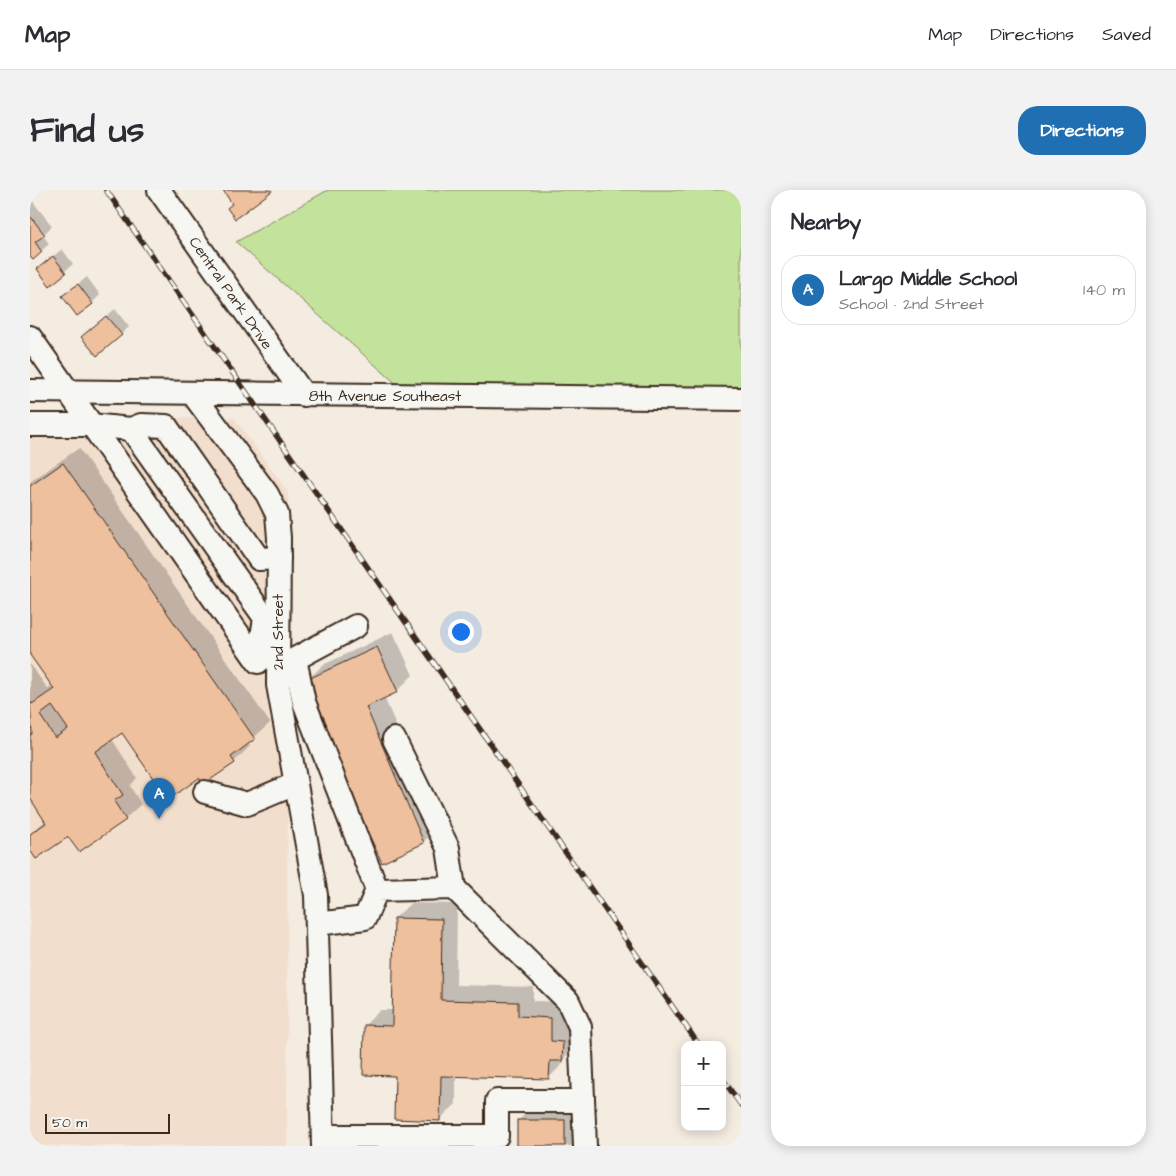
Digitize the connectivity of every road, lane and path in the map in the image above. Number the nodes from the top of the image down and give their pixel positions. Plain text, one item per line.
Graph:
1 (159, 190) edge
2 (30, 337) edge
3 (30, 391) edge
4 (66, 391) junction
5 (192, 394) junction
6 (304, 395) junction
7 (741, 399) edge
8 (30, 425) edge
9 (90, 426) junction
10 (131, 429) junction
11 (279, 558) junction
12 (356, 626) dead end
13 (394, 739) dead end
14 (295, 784) junction
15 (205, 792) dead end
16 (454, 888) junction
17 (377, 890) junction
18 (317, 924) junction
19 (583, 1101) junction
20 (323, 1141) edge
21 (585, 1146) edge

1 - 6 street, Central Park Drive
2 - 4 street
3 - 4 street, 8th Avenue Southeast
4 - 5 street, 8th Avenue Southeast
4 - 9 street
5 - 6 street, 8th Avenue Southeast
5 - 11 street, 2nd Street
6 - 7 street, 8th Avenue Southeast
8 - 9 street
9 - 10 street
9 - 10 street
10 - 11 street
11 - 14 street, 2nd Street
12 - 17 street
13 - 16 street
14 - 15 street
14 - 18 street, 2nd Street
16 - 17 street
16 - 19 street
17 - 18 street
18 - 20 street, 2nd Street
19 - 20 street
19 - 21 street

